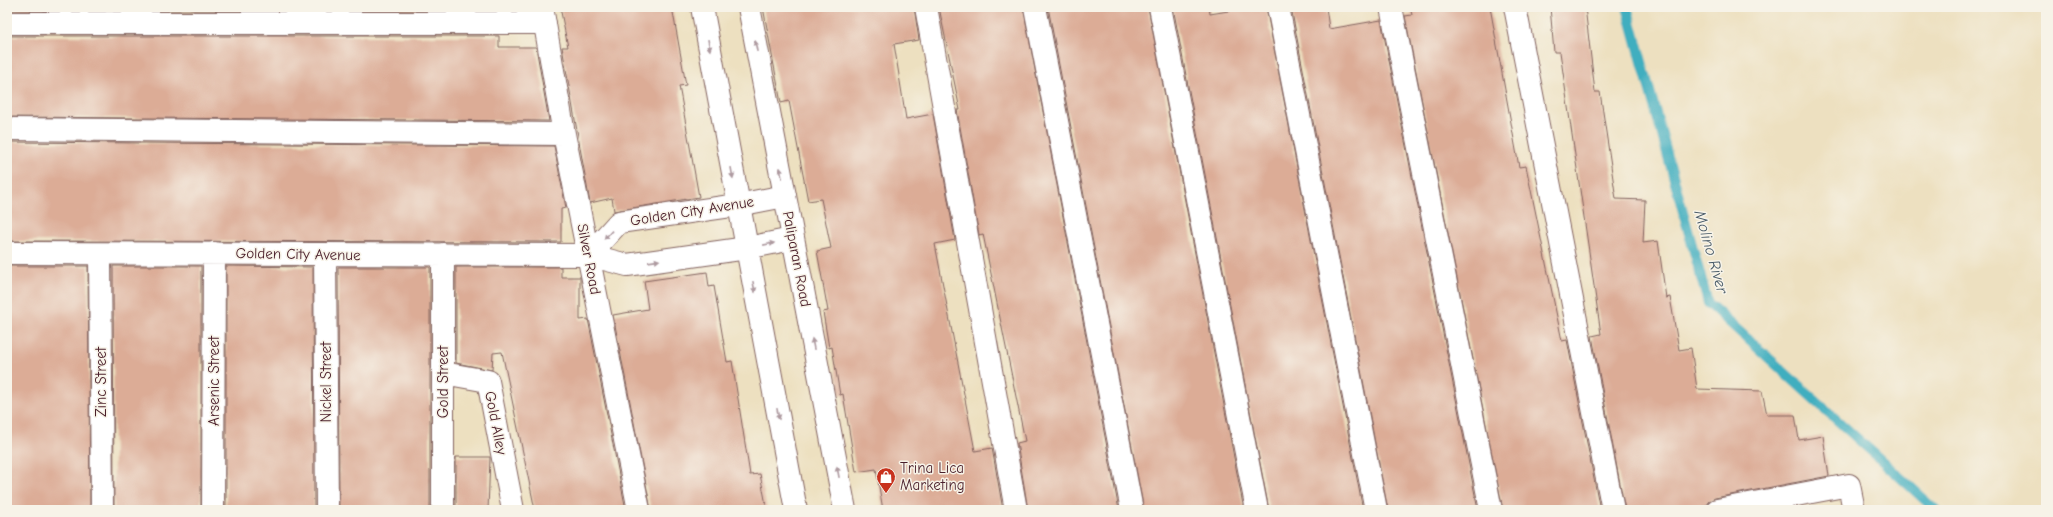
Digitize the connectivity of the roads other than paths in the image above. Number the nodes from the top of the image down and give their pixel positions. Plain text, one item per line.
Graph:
1 (702, 7) edge
2 (749, 7) edge
3 (926, 7) edge
4 (1035, 7) edge
5 (1160, 7) edge
6 (1278, 7) edge
7 (1391, 7) edge
8 (1514, 7) edge
9 (543, 15) edge
10 (7, 23) edge
11 (7, 129) edge
12 (564, 134) junction
13 (785, 196) junction
14 (738, 205) junction
15 (792, 240) junction
16 (747, 248) junction
17 (7, 253) edge
18 (214, 253) junction
19 (325, 254) junction
20 (443, 254) junction
21 (100, 255) junction
22 (588, 255) junction
23 (443, 373) junction
24 (1740, 508) edge
25 (102, 510) edge
26 (213, 510) edge
27 (327, 510) edge
28 (443, 510) edge
29 (513, 510) edge
30 (639, 510) edge
31 (796, 510) edge
32 (845, 510) edge
33 (1016, 510) edge
34 (1132, 510) edge
35 (1257, 510) edge
36 (1376, 510) edge
37 (1491, 510) edge
38 (1613, 510) edge
39 (1717, 510) edge
40 (1854, 510) edge

1 -> 14 street
13 -> 2 street, Paliparan Road
3 - 33 street
4 - 34 street
5 - 35 street
6 - 36 street
7 - 37 street
8 - 38 street
9 - 10 street
9 - 12 street, Silver Road
11 - 12 street
12 - 22 street, Silver Road
13 - 14 street, Golden City Avenue
13 - 15 street, Paliparan Road
14 - 16 street
14 -> 22 street, Golden City Avenue
16 -> 15 street, Golden City Avenue
32 -> 15 street, Paliparan Road
22 -> 16 street, Golden City Avenue
16 -> 31 street
17 - 21 street, Golden City Avenue
18 - 19 street, Golden City Avenue
18 - 21 street, Golden City Avenue
18 - 26 street, Arsenic Street
19 - 20 street, Golden City Avenue
19 - 27 street, Nickel Street
20 - 22 street, Golden City Avenue
20 - 23 street, Gold Street
21 - 25 street, Zinc Street
22 - 30 street, Silver Road
23 - 28 street, Gold Street
23 - 29 street, Gold Alley
24 - 39 street
24 - 40 street

